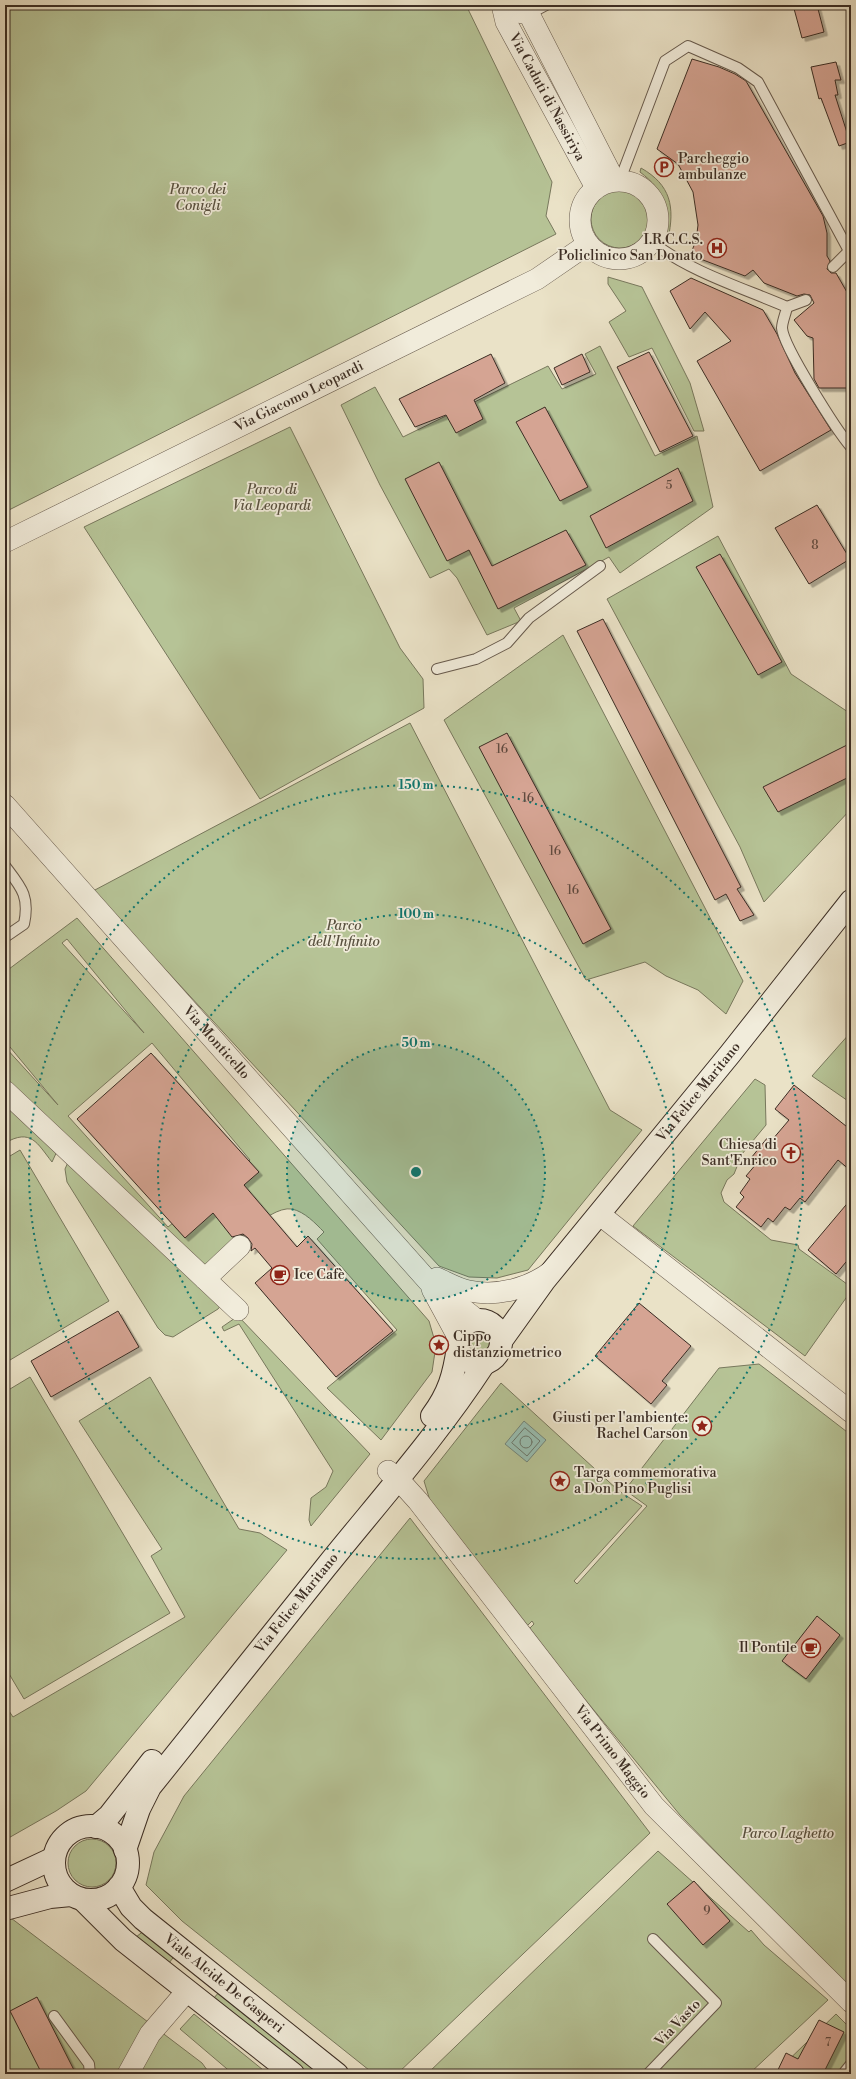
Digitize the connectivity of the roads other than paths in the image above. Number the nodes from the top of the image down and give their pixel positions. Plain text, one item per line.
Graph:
1 (503, 8) edge
2 (537, 9) edge
3 (611, 182) junction
4 (652, 242) junction
5 (588, 244) junction
6 (850, 254) edge
7 (833, 267) dead end
8 (806, 300) dead end
9 (787, 307) junction
10 (851, 447) edge
11 (5, 542) edge
12 (600, 566) dead end
13 (437, 669) dead end
14 (5, 805) edge
15 (5, 866) edge
16 (851, 902) edge
17 (5, 937) edge
18 (5, 1091) edge
19 (599, 1214) junction
20 (390, 1238) junction
21 (240, 1246) dead end
22 (548, 1276) junction
23 (205, 1278) junction
24 (428, 1281) junction
25 (238, 1310) dead end
26 (482, 1321) junction
27 (501, 1341) junction
28 (458, 1342) junction
29 (484, 1364) junction
30 (851, 1412) edge
31 (394, 1475) junction
32 (96, 1827) junction
33 (125, 1850) junction
34 (54, 1858) junction
35 (5, 1881) edge
36 (119, 1886) junction
37 (77, 1897) junction
38 (5, 1909) edge
39 (653, 1939) dead end
40 (205, 1968) junction
41 (187, 1991) junction
42 (851, 2002) edge
43 (54, 2016) dead end
44 (851, 2064) edge
45 (90, 2074) edge
46 (128, 2074) edge
47 (293, 2074) edge
48 (337, 2074) edge
49 (648, 2074) edge
50 (842, 2074) edge

1 - 2 street
1 - 3 street, Via Caduti di Nassiriya
2 - 3 street
3 - 4 street
3 - 5 street
3 - 6 lane
4 - 5 street
4 - 9 lane
5 - 11 street, Via Giacomo Leopardi
6 - 7 lane
8 - 9 lane
9 - 10 lane
12 - 13 lane
14 - 20 street, Via Monticello
15 - 17 lane
16 - 19 street, Via Felice Maritano
18 - 23 street
19 - 22 street, Via Felice Maritano
19 - 30 street
20 - 22 street
20 - 24 street, Via Monticello
21 - 23 street
22 - 26 street, Via Felice Maritano
22 - 27 street, Via Felice Maritano
23 - 25 street
24 - 26 street, Via Monticello
24 - 28 street, Via Monticello
26 - 27 street
26 - 28 street
27 - 29 street
28 - 29 street
28 - 31 street, Via Felice Maritano
29 - 31 street, Via Felice Maritano
31 - 32 street, Via Felice Maritano
31 - 33 street, Via Felice Maritano
31 - 42 street, Via Primo Maggio
32 - 33 street
32 - 34 street
33 - 36 street
34 - 35 street
34 - 37 street
36 - 37 street
36 - 40 street, Viale Alcide De Gasperi
37 - 38 street
37 - 41 street, Viale Alcide De Gasperi
39 - 49 lane, Via Vasto
40 - 41 street
40 - 48 street, Viale Alcide De Gasperi
41 - 46 street
41 - 47 street, Viale Alcide De Gasperi
43 - 45 lane
44 - 50 lane

